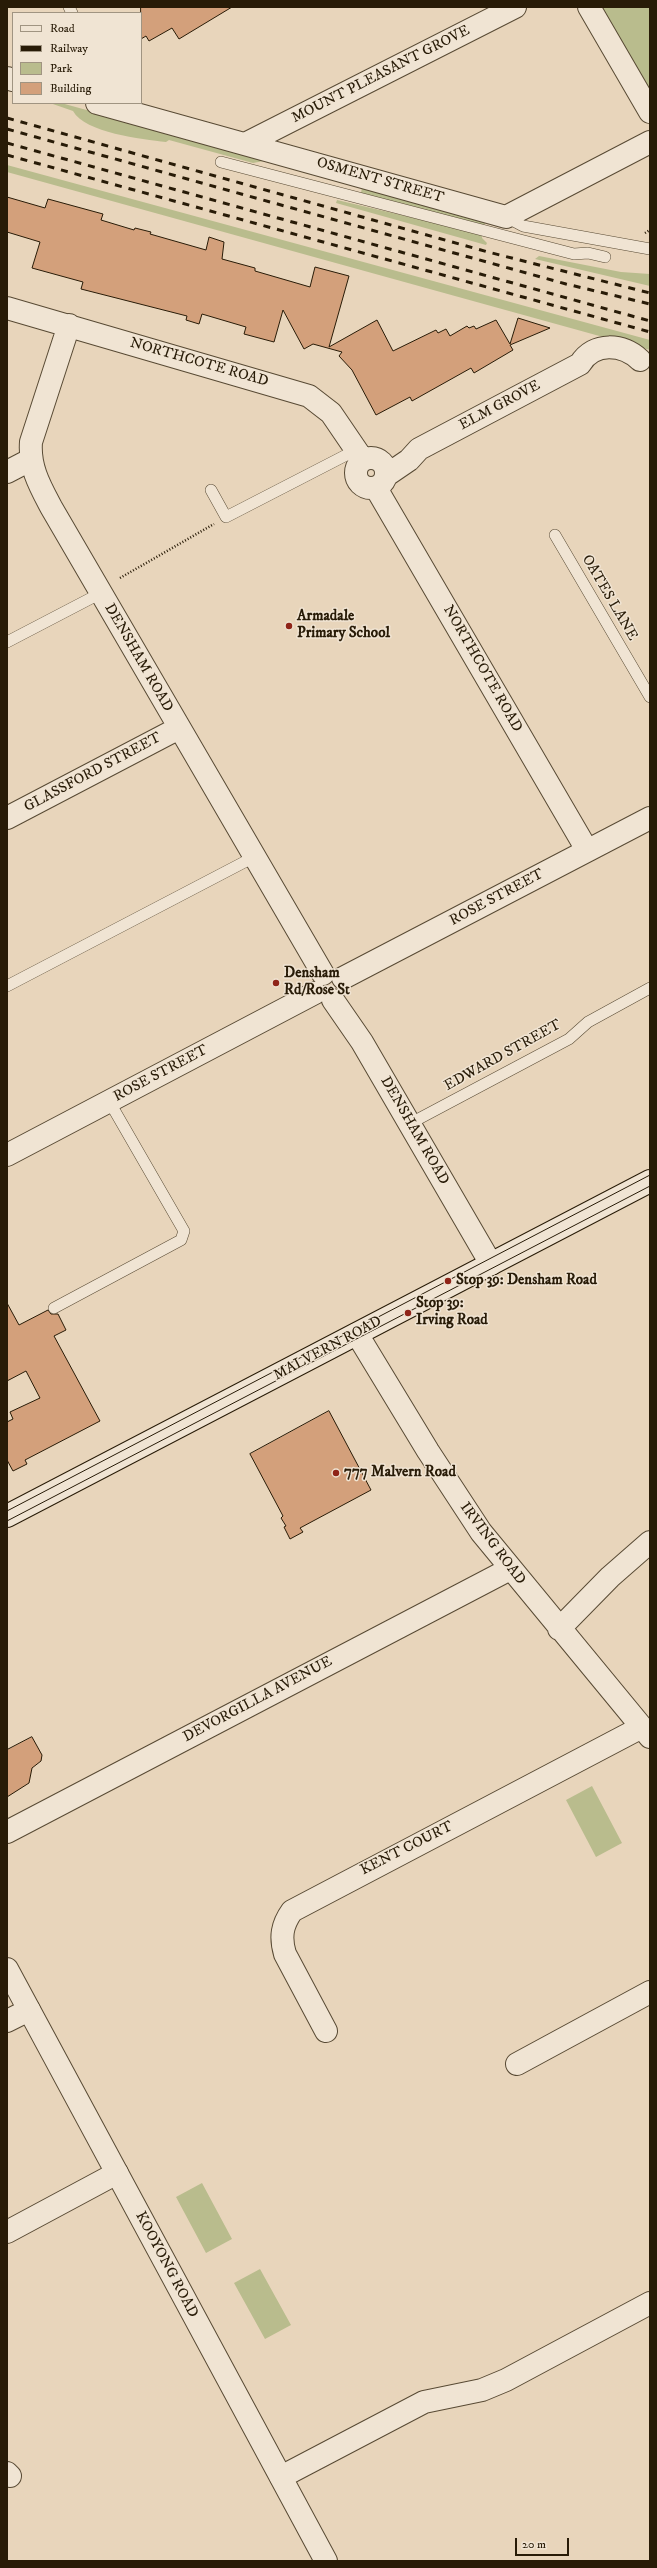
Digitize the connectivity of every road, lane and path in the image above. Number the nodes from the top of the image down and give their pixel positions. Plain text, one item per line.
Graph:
1 (515, 7) edge
2 (589, 7) edge
3 (110, 105) edge
4 (650, 112) edge
5 (650, 142) edge
6 (247, 143) junction
7 (221, 162) dead end
8 (506, 217) junction
9 (591, 238) junction
10 (650, 249) edge
11 (588, 253) junction
12 (606, 257) dead end
13 (7, 308) edge
14 (69, 325) junction
15 (645, 361) edge
16 (30, 460) junction
17 (373, 466) junction
18 (7, 472) edge
19 (211, 490) dead end
20 (226, 517) junction
21 (555, 535) dead end
22 (120, 578) dead end
23 (101, 593) junction
24 (7, 642) edge
25 (650, 697) edge
26 (179, 728) junction
27 (7, 818) edge
28 (650, 818) edge
29 (587, 850) junction
30 (254, 856) junction
31 (7, 986) edge
32 (329, 986) junction
33 (650, 988) edge
34 (109, 1101) junction
35 (410, 1124) junction
36 (7, 1155) edge
37 (650, 1181) edge
38 (491, 1264) junction
39 (54, 1308) dead end
40 (357, 1334) junction
41 (7, 1516) edge
42 (650, 1542) edge
43 (510, 1569) junction
44 (559, 1629) junction
45 (646, 1732) edge
46 (7, 1832) edge
47 (7, 1969) edge
48 (650, 1992) edge
49 (29, 2010) junction
50 (7, 2021) edge
51 (326, 2031) dead end
52 (517, 2064) dead end
53 (117, 2173) junction
54 (7, 2232) edge
55 (650, 2303) edge
56 (281, 2477) junction
57 (326, 2561) edge

1 - 6 street, MOUNT PLEASANT GROVE
2 - 4 street
3 - 6 street, OSMENT STREET
5 - 8 street
6 - 8 street, OSMENT STREET
7 - 11 lane
8 - 9 lane
9 - 10 lane
9 - 11 lane
11 - 12 lane
13 - 14 street, NORTHCOTE ROAD
14 - 16 street
14 - 17 street, NORTHCOTE ROAD
15 - 17 street, ELM GROVE
16 - 18 street
16 - 23 street, DENSHAM ROAD
17 - 20 lane
17 - 29 street, NORTHCOTE ROAD
19 - 20 lane
20 - 22 path
21 - 25 lane, OATES LANE
23 - 24 lane
23 - 26 street, DENSHAM ROAD
26 - 27 street, GLASSFORD STREET
26 - 30 street, DENSHAM ROAD
28 - 29 street, ROSE STREET
29 - 32 street, ROSE STREET
30 - 31 lane
30 - 32 street, DENSHAM ROAD
32 - 34 street, ROSE STREET
32 - 35 street, DENSHAM ROAD
33 - 35 lane, EDWARD STREET
34 - 36 street, ROSE STREET
34 - 39 lane
35 - 38 street, DENSHAM ROAD
37 - 38 street, MALVERN ROAD
38 - 40 street, MALVERN ROAD
40 - 41 street, MALVERN ROAD
40 - 43 street, IRVING ROAD
42 - 44 street
43 - 44 street, IRVING ROAD
43 - 46 street, DEVORGILLA AVENUE
44 - 45 street, IRVING ROAD
45 - 51 street, KENT COURT
47 - 49 street, KOOYONG ROAD
48 - 52 street
49 - 50 street
49 - 53 street, KOOYONG ROAD
53 - 54 street
53 - 56 street, KOOYONG ROAD
55 - 56 street
56 - 57 street, KOOYONG ROAD

